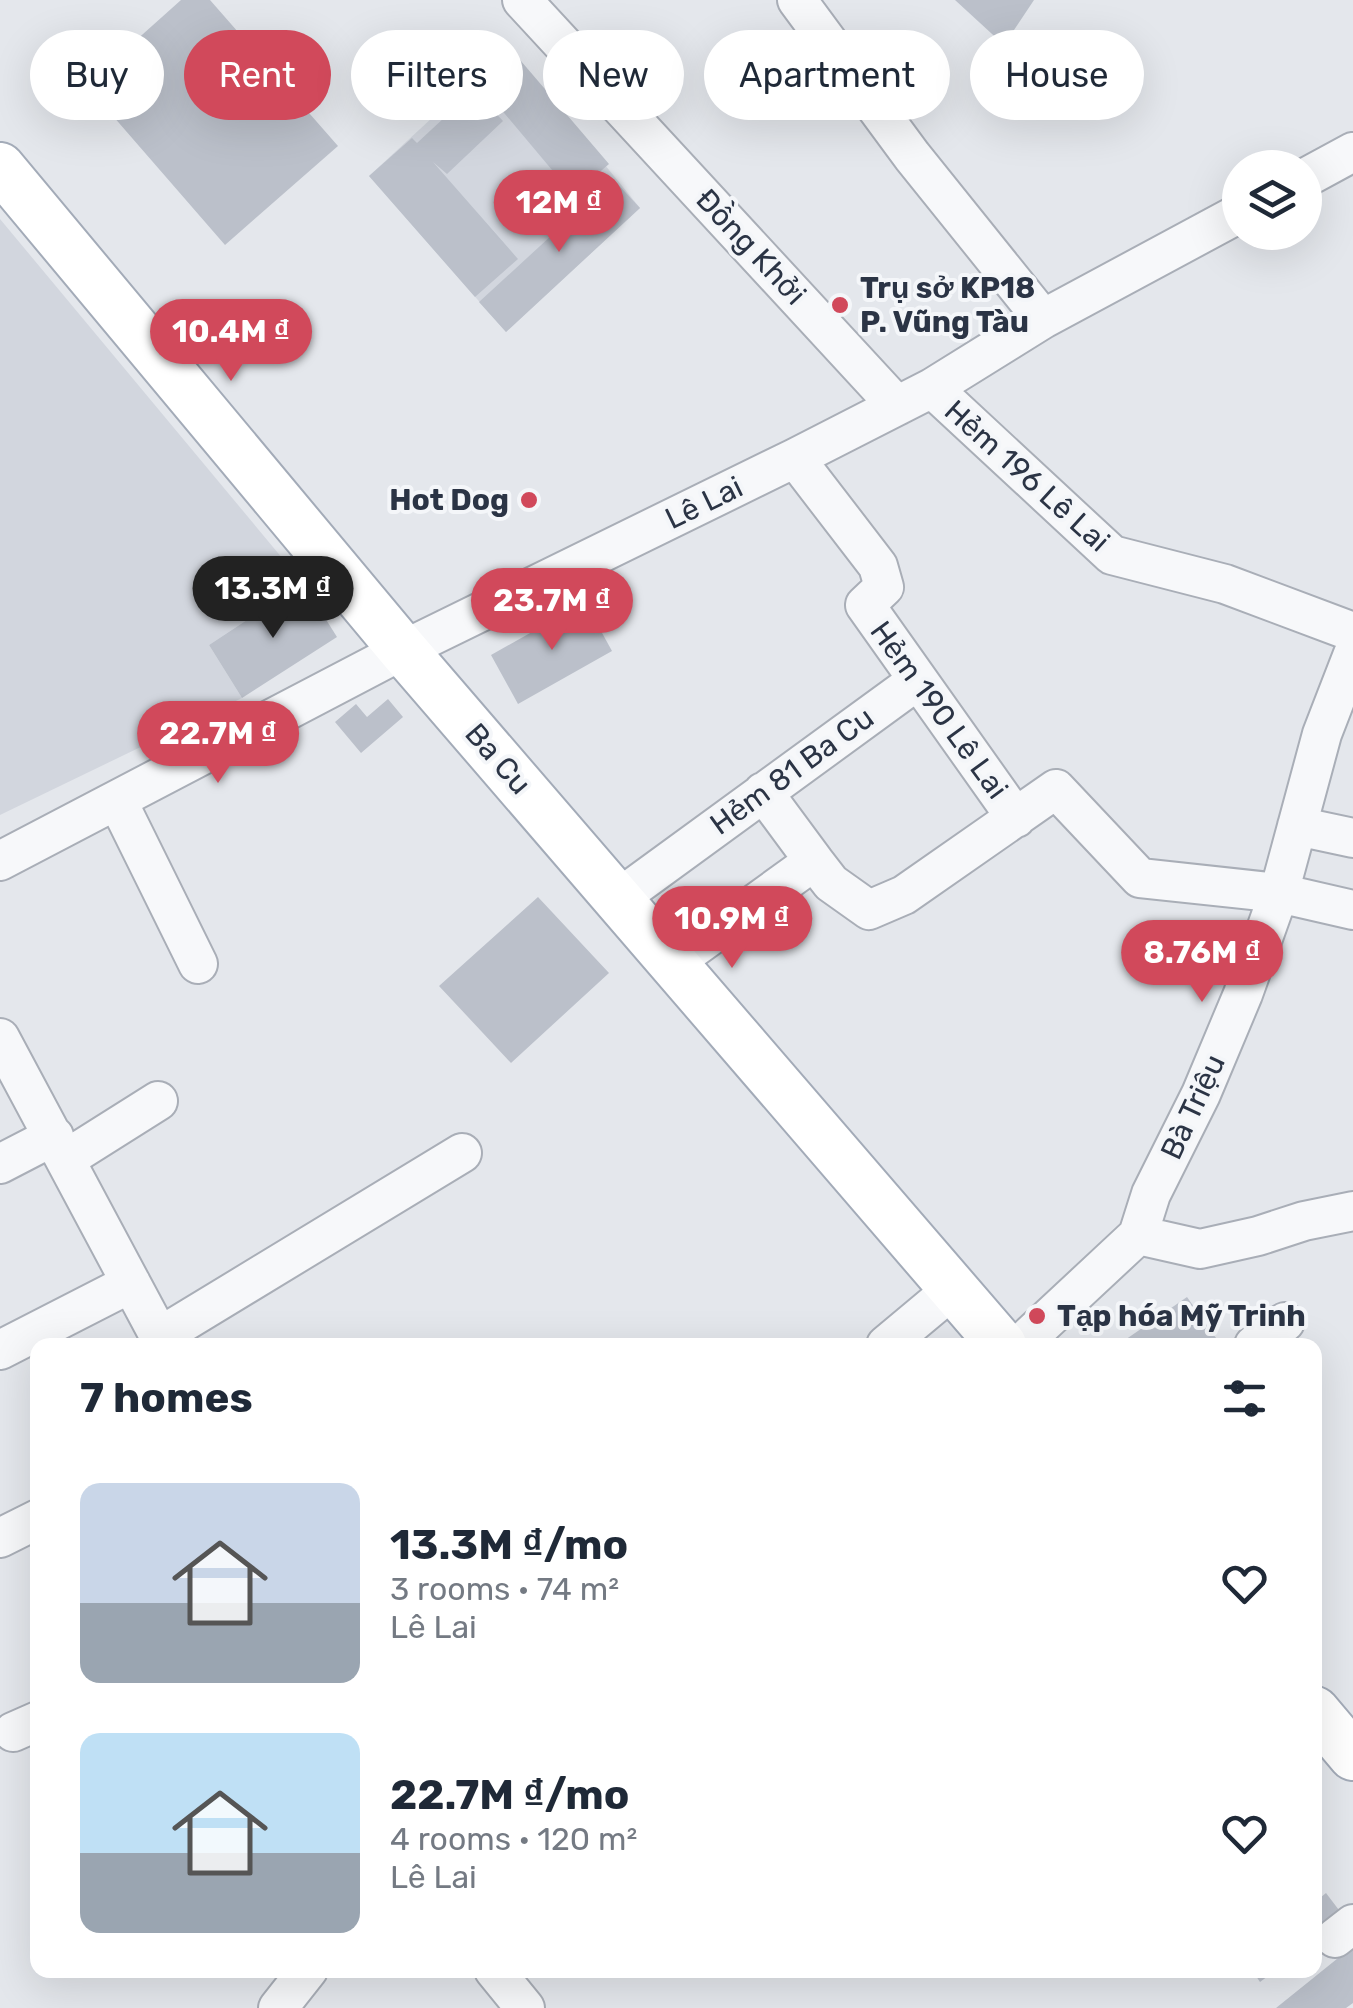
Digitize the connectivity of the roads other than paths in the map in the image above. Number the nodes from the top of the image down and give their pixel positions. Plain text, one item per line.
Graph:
1 (522, 0) edge
2 (798, 0) edge
3 (1353, 152) edge
4 (0, 168) edge
5 (1322, 169) edge
6 (1222, 223) edge
7 (1043, 320) junction
8 (932, 388) junction
9 (898, 406) junction
10 (795, 458) junction
11 (1353, 632) edge
12 (403, 650) junction
13 (1353, 654) edge
14 (918, 680) junction
15 (763, 792) junction
16 (117, 800) junction
17 (1016, 818) junction
18 (1297, 826) junction
19 (1353, 838) edge
20 (0, 860) edge
21 (814, 861) junction
22 (1279, 892) junction
23 (619, 898) junction
24 (1353, 910) edge
25 (674, 962) junction
26 (198, 964) dead end
27 (0, 1038) edge
28 (158, 1101) dead end
29 (60, 1147) junction
30 (462, 1152) dead end
31 (0, 1164) edge
32 (1351, 1213) edge
33 (1138, 1235) junction
34 (130, 1283) junction
35 (953, 1289) junction
36 (1285, 1322) dead end
37 (160, 1338) edge
38 (167, 1338) edge
39 (894, 1338) edge
40 (996, 1338) edge
41 (1028, 1338) edge
42 (1263, 1338) edge
43 (0, 1350) edge
44 (30, 1523) edge
45 (0, 1538) edge
46 (1322, 1719) edge
47 (1353, 1756) edge
48 (302, 1978) edge
49 (501, 1978) edge
50 (278, 2008) edge
51 (525, 2008) edge

1 - 9 street, Đồng Khởi
2 - 7 street
3 - 5 street
4 - 12 main road, Ba Cu
6 - 7 street, Lê Lai
7 - 8 street, Lê Lai
8 - 9 street, Lê Lai
8 - 11 street, Hẻm 196 Lê Lai
9 - 10 street, Lê Lai
10 - 12 street, Lê Lai
10 - 14 street, Hẻm 190 Lê Lai
12 - 16 street, Lê Lai
12 - 23 main road, Ba Cu
13 - 18 street, Bà Triệu
14 - 15 street, Hẻm 81 Ba Cu
14 - 17 street, Hẻm 190 Lê Lai
15 - 21 street
15 - 23 street, Hẻm 81 Ba Cu
16 - 20 street, Lê Lai
16 - 26 street
17 - 21 street
17 - 22 street
18 - 19 street
18 - 22 street, Bà Triệu
21 - 25 street
22 - 24 street
22 - 33 street, Bà Triệu
23 - 25 main road, Ba Cu
25 - 35 main road, Ba Cu
27 - 29 street
28 - 29 street
29 - 31 street
29 - 34 street
30 - 38 street
32 - 33 street
33 - 41 street, Bà Triệu
34 - 37 street
34 - 43 street
35 - 39 street
35 - 40 main road, Ba Cu
36 - 42 street
44 - 45 street
46 - 47 main road
48 - 50 street
49 - 51 street

